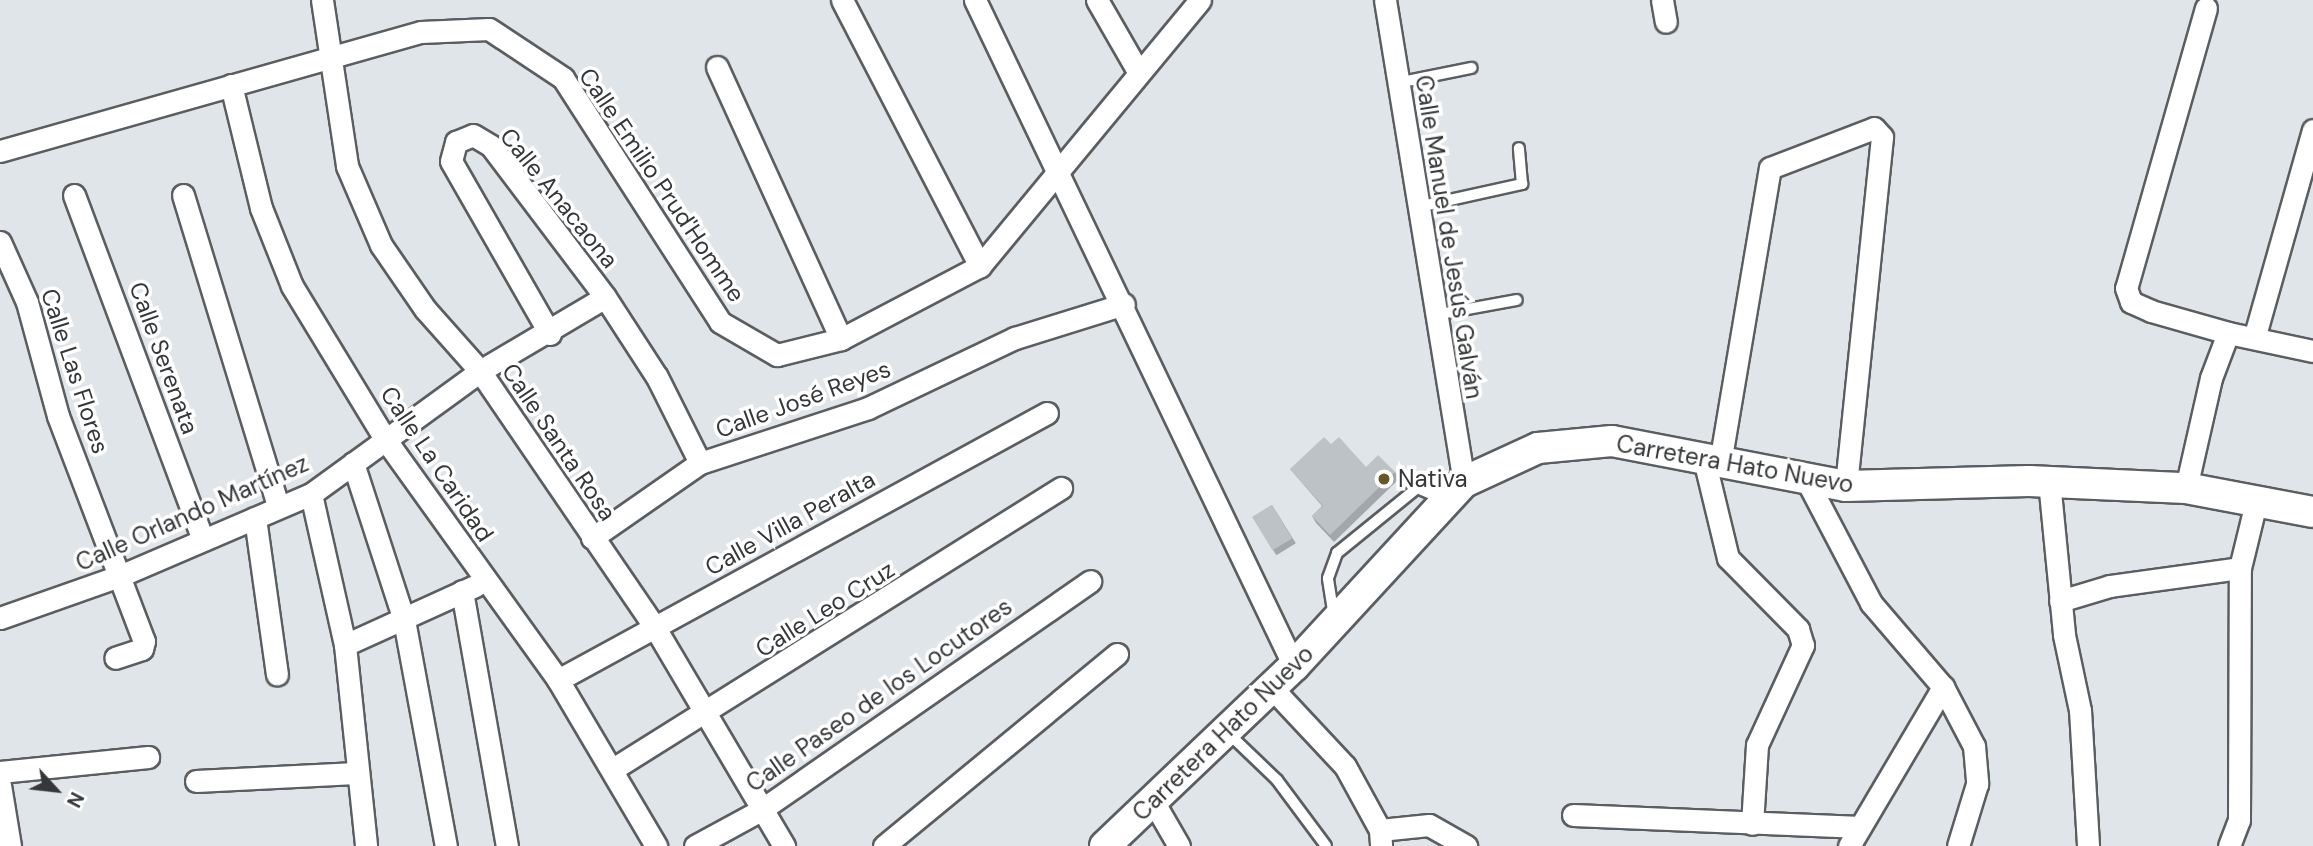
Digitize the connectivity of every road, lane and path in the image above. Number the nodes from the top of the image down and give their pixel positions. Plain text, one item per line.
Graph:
1 (322, 0) edge
2 (842, 0) edge
3 (975, 0) edge
4 (1097, 0) edge
5 (1200, 0) edge
6 (1385, 0) edge
7 (1662, 0) edge
8 (2206, 8) dead end
9 (1666, 22) dead end
10 (327, 57) junction
11 (717, 67) dead end
12 (1471, 68) dead end
13 (1139, 73) junction
14 (1397, 83) junction
15 (231, 85) junction
16 (2313, 130) edge
17 (1519, 148) dead end
18 (0, 151) edge
19 (1062, 173) junction
20 (74, 195) dead end
21 (183, 195) dead end
22 (1417, 207) junction
23 (0, 242) edge
24 (980, 265) junction
25 (605, 297) junction
26 (1517, 300) dead end
27 (1124, 304) junction
28 (1435, 315) junction
29 (2228, 333) junction
30 (550, 334) junction
31 (2255, 335) junction
32 (841, 339) junction
33 (2313, 351) edge
34 (480, 371) junction
35 (1046, 413) dead end
36 (385, 439) junction
37 (1712, 461) junction
38 (353, 463) junction
39 (700, 463) junction
40 (1807, 481) junction
41 (2049, 481) junction
42 (1846, 486) junction
43 (1061, 488) dead end
44 (2186, 488) junction
45 (1454, 491) junction
46 (311, 494) junction
47 (2257, 498) junction
48 (278, 506) junction
49 (2313, 512) edge
50 (255, 518) junction
51 (592, 538) junction
52 (203, 540) junction
53 (2240, 568) junction
54 (122, 575) junction
55 (486, 581) junction
56 (1090, 581) dead end
57 (462, 591) junction
58 (2060, 601) junction
59 (0, 618) edge
60 (404, 620) junction
61 (1335, 624) junction
62 (654, 626) junction
63 (345, 645) junction
64 (1117, 654) dead end
65 (115, 658) dead end
66 (1294, 666) junction
67 (277, 674) dead end
68 (558, 680) junction
69 (1271, 687) junction
70 (1943, 687) junction
71 (709, 711) junction
72 (1226, 730) junction
73 (148, 757) dead end
74 (613, 769) junction
75 (0, 772) edge
76 (356, 773) junction
77 (196, 781) dead end
78 (0, 785) edge
79 (1153, 801) junction
80 (761, 810) junction
81 (1573, 815) dead end
82 (1752, 824) junction
83 (1852, 837) edge
84 (1380, 838) edge
85 (10, 846) edge
86 (366, 846) edge
87 (446, 846) edge
88 (507, 846) edge
89 (656, 846) edge
90 (695, 846) edge
91 (784, 846) edge
92 (884, 846) edge
93 (1105, 846) edge
94 (1179, 846) edge
95 (1326, 846) edge
96 (1466, 846) edge
97 (1958, 846) edge
98 (2088, 846) edge
99 (2229, 846) edge

1 - 10 street, Calle Santa Rosa
2 - 24 street
3 - 19 street
4 - 13 street
5 - 13 street, Calle Emilio Prud'Homme
6 - 14 street, Calle Manuel de Jesús Galván
7 - 9 street
8 - 29 street
10 - 15 street, Calle Emilio Prud'Homme
10 - 32 street, Calle Emilio Prud'Homme
10 - 34 street, Calle Santa Rosa
11 - 32 street
12 - 14 lane
13 - 19 street, Calle Emilio Prud'Homme
14 - 22 street, Calle Manuel de Jesús Galván
15 - 18 street, Calle Emilio Prud'Homme
15 - 36 street, Calle La Caridad
16 - 31 street
17 - 22 lane
19 - 24 street, Calle Emilio Prud'Homme
19 - 27 street
20 - 52 street, Calle Serenata
21 - 48 street
22 - 28 street, Calle Manuel de Jesús Galván
23 - 54 street, Calle Las Flores
24 - 32 street, Calle Emilio Prud'Homme
25 - 30 street, Calle Orlando Martínez
25 - 30 street, Calle Anacaona
25 - 39 street, Calle Anacaona
26 - 28 lane
27 - 39 street, Calle José Reyes
27 - 66 street
28 - 45 street, Calle Manuel de Jesús Galván
29 - 31 street
29 - 44 street
30 - 34 street, Calle Orlando Martínez
31 - 33 street
34 - 36 street, Calle Orlando Martínez
34 - 51 street, Calle Santa Rosa
35 - 62 street, Calle Villa Peralta
36 - 38 street, Calle Orlando Martínez
36 - 55 street, Calle La Caridad
37 - 40 main road, Carretera Hato Nuevo
37 - 42 street
37 - 45 main road, Carretera Hato Nuevo
37 - 82 street
38 - 46 street, Calle Orlando Martínez
38 - 60 street
39 - 51 street, Calle José Reyes
40 - 42 main road, Carretera Hato Nuevo
40 - 70 street
41 - 42 main road, Carretera Hato Nuevo
41 - 44 main road, Carretera Hato Nuevo
41 - 58 street
43 - 71 street, Calle Leo Cruz
44 - 47 main road, Carretera Hato Nuevo
45 - 61 main road, Carretera Hato Nuevo
45 - 61 lane
46 - 48 street, Calle Orlando Martínez
46 - 63 street
47 - 49 main road, Carretera Hato Nuevo
47 - 53 street
48 - 50 street, Calle Orlando Martínez
50 - 52 street, Calle Orlando Martínez
50 - 67 street
51 - 62 street, Calle Santa Rosa
52 - 54 street, Calle Orlando Martínez
53 - 58 street
53 - 99 street
54 - 59 street, Calle Orlando Martínez
54 - 65 street, Calle Las Flores
55 - 57 street
55 - 68 street, Calle La Caridad
56 - 80 street, Calle Paseo de los Locutores
57 - 60 street
57 - 88 street
58 - 98 street
60 - 63 street
60 - 87 street
61 - 66 main road, Carretera Hato Nuevo
62 - 68 street, Calle Villa Peralta
62 - 71 street, Calle Santa Rosa
63 - 76 street
64 - 92 street
66 - 69 main road, Carretera Hato Nuevo
68 - 74 street, Calle La Caridad
69 - 72 main road, Carretera Hato Nuevo
69 - 84 street
70 - 83 street
70 - 97 street
71 - 74 street, Calle Leo Cruz
71 - 80 street, Calle Santa Rosa
72 - 79 main road, Carretera Hato Nuevo
72 - 95 lane
73 - 75 street
74 - 89 street, Calle La Caridad
76 - 77 street
76 - 86 street
78 - 85 street
79 - 93 main road, Carretera Hato Nuevo
79 - 94 street
80 - 90 street, Calle Paseo de los Locutores
80 - 91 street, Calle Santa Rosa
81 - 82 street
82 - 83 street
84 - 96 street

